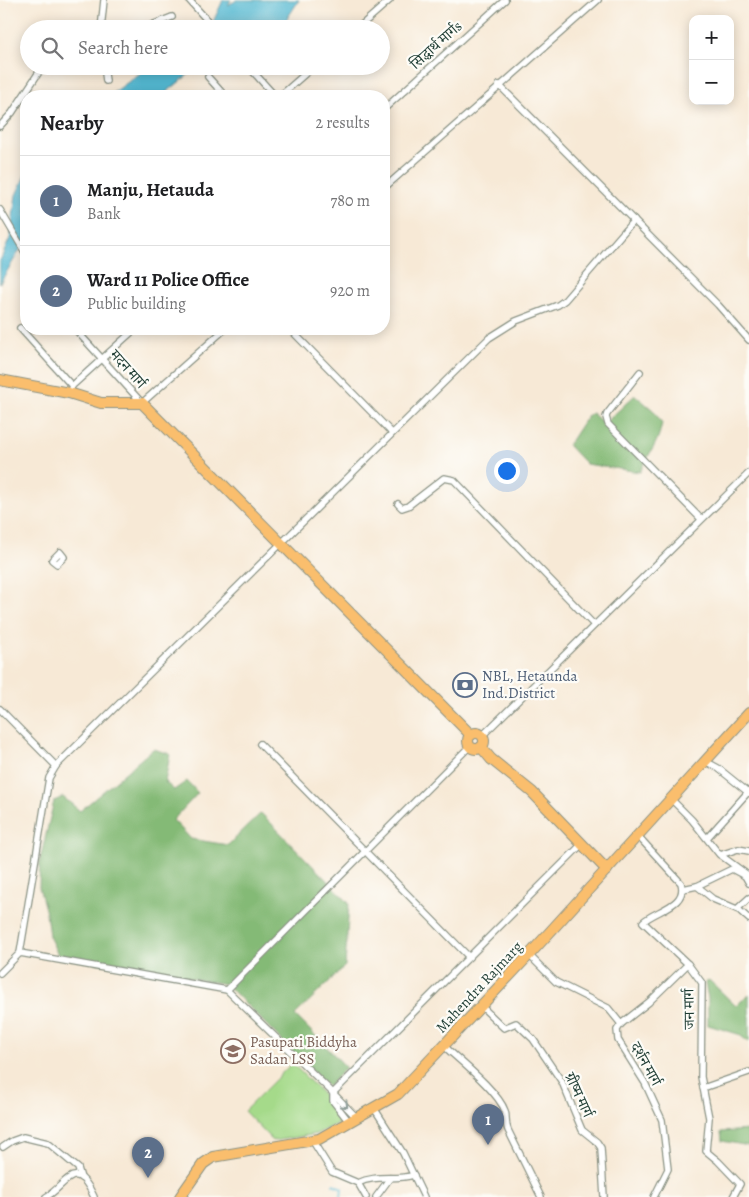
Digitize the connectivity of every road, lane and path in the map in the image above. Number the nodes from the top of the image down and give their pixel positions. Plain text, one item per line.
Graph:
1 (104, 0) edge
2 (189, 0) edge
3 (390, 0) edge
4 (505, 0) edge
5 (598, 0) edge
6 (172, 17) dead end
7 (102, 20) edge
8 (164, 20) edge
9 (207, 20) edge
10 (367, 20) edge
11 (37, 75) edge
12 (105, 75) edge
13 (256, 75) edge
14 (304, 75) edge
15 (208, 77) dead end
16 (106, 81) dead end
17 (499, 85) junction
18 (27, 90) edge
19 (220, 90) edge
20 (270, 90) edge
21 (287, 90) edge
22 (20, 101) edge
23 (390, 103) edge
24 (0, 126) edge
25 (390, 183) edge
26 (0, 210) edge
27 (634, 220) junction
28 (20, 244) edge
29 (26, 335) edge
30 (80, 335) edge
31 (128, 335) edge
32 (218, 335) edge
33 (296, 335) edge
34 (749, 340) edge
35 (101, 358) junction
36 (640, 372) dead end
37 (0, 380) edge
38 (71, 390) junction
39 (142, 403) junction
40 (392, 433) junction
41 (749, 472) edge
42 (398, 504) dead end
43 (702, 519) junction
44 (281, 543) junction
45 (594, 625) junction
46 (0, 709) edge
47 (749, 713) edge
48 (477, 735) junction
49 (260, 744) dead end
50 (476, 747) junction
51 (705, 761) junction
52 (56, 766) junction
53 (749, 792) edge
54 (671, 799) junction
55 (638, 836) junction
56 (707, 838) junction
57 (582, 844) junction
58 (365, 851) junction
59 (749, 851) edge
60 (720, 855) junction
61 (607, 870) junction
62 (749, 876) edge
63 (749, 883) edge
64 (697, 886) junction
65 (683, 889) junction
66 (749, 898) edge
67 (737, 909) junction
68 (749, 919) edge
69 (20, 953) junction
70 (529, 955) junction
71 (469, 957) junction
72 (688, 964) junction
73 (0, 973) edge
74 (227, 990) junction
75 (481, 1006) junction
76 (621, 1024) junction
77 (444, 1046) junction
78 (749, 1072) edge
79 (703, 1088) junction
80 (333, 1093) junction
81 (374, 1108) junction
82 (354, 1121) junction
83 (312, 1140) junction
84 (3, 1147) dead end
85 (414, 1175) junction
86 (81, 1178) junction
87 (390, 1178) junction
88 (358, 1183) junction
89 (46, 1197) edge
90 (94, 1197) edge
91 (180, 1197) edge
92 (366, 1197) edge
93 (376, 1197) edge
94 (424, 1197) edge
95 (541, 1197) edge
96 (604, 1197) edge
97 (654, 1197) edge
98 (733, 1197) edge

1 - 7 street
2 - 9 street
3 - 10 street
4 - 23 street, सिद्धार्थ मार्गs
5 - 17 street
6 - 8 street
11 - 18 street
12 - 16 street
13 - 20 street
14 - 21 street
15 - 19 street
17 - 25 street
17 - 27 street
22 - 24 street
26 - 28 street
27 - 34 street
27 - 40 street
29 - 38 street
30 - 35 street, मदन मार्ग
31 - 35 street
32 - 39 street
33 - 40 street
35 - 38 street
35 - 39 street, मदन मार्ग
36 - 43 street
37 - 38 highway
38 - 39 highway
39 - 44 highway
40 - 44 street
41 - 43 street
42 - 45 street
43 - 45 street
44 - 48 highway
44 - 52 street
45 - 48 street
46 - 52 street
47 - 51 highway, Mahendra Rajmarg
48 - 50 highway
49 - 58 street
50 - 57 highway
50 - 58 street
51 - 53 street
51 - 54 highway, Mahendra Rajmarg
52 - 69 street
53 - 56 street
54 - 55 highway, Mahendra Rajmarg
54 - 56 street
55 - 61 highway, Mahendra Rajmarg
55 - 65 street
56 - 60 street
57 - 61 highway
57 - 71 street
58 - 71 street
58 - 74 street
59 - 60 street
60 - 62 street
61 - 70 highway, Mahendra Rajmarg
63 - 64 street
64 - 65 street
64 - 67 street
65 - 72 street, जन मार्ग
66 - 67 street
67 - 68 street
69 - 73 street
69 - 74 street
70 - 75 highway, Mahendra Rajmarg
70 - 76 street
71 - 80 street
72 - 76 street
72 - 79 street, जन मार्ग
74 - 80 street
75 - 77 highway, Mahendra Rajmarg
75 - 96 street, ग्रीष्म मार्ग
76 - 97 street, दर्शन मार्ग
77 - 81 highway, Mahendra Rajmarg
77 - 95 street
78 - 79 street
79 - 98 street, जन मार्ग
80 - 82 street
81 - 82 highway, Mahendra Rajmarg
81 - 85 street
82 - 83 highway, Mahendra Rajmarg
83 - 88 street
83 - 91 highway, Mahendra Rajmarg
84 - 86 street
85 - 87 street
85 - 94 street
86 - 89 street
86 - 90 street
87 - 88 street
87 - 93 street
88 - 92 street

